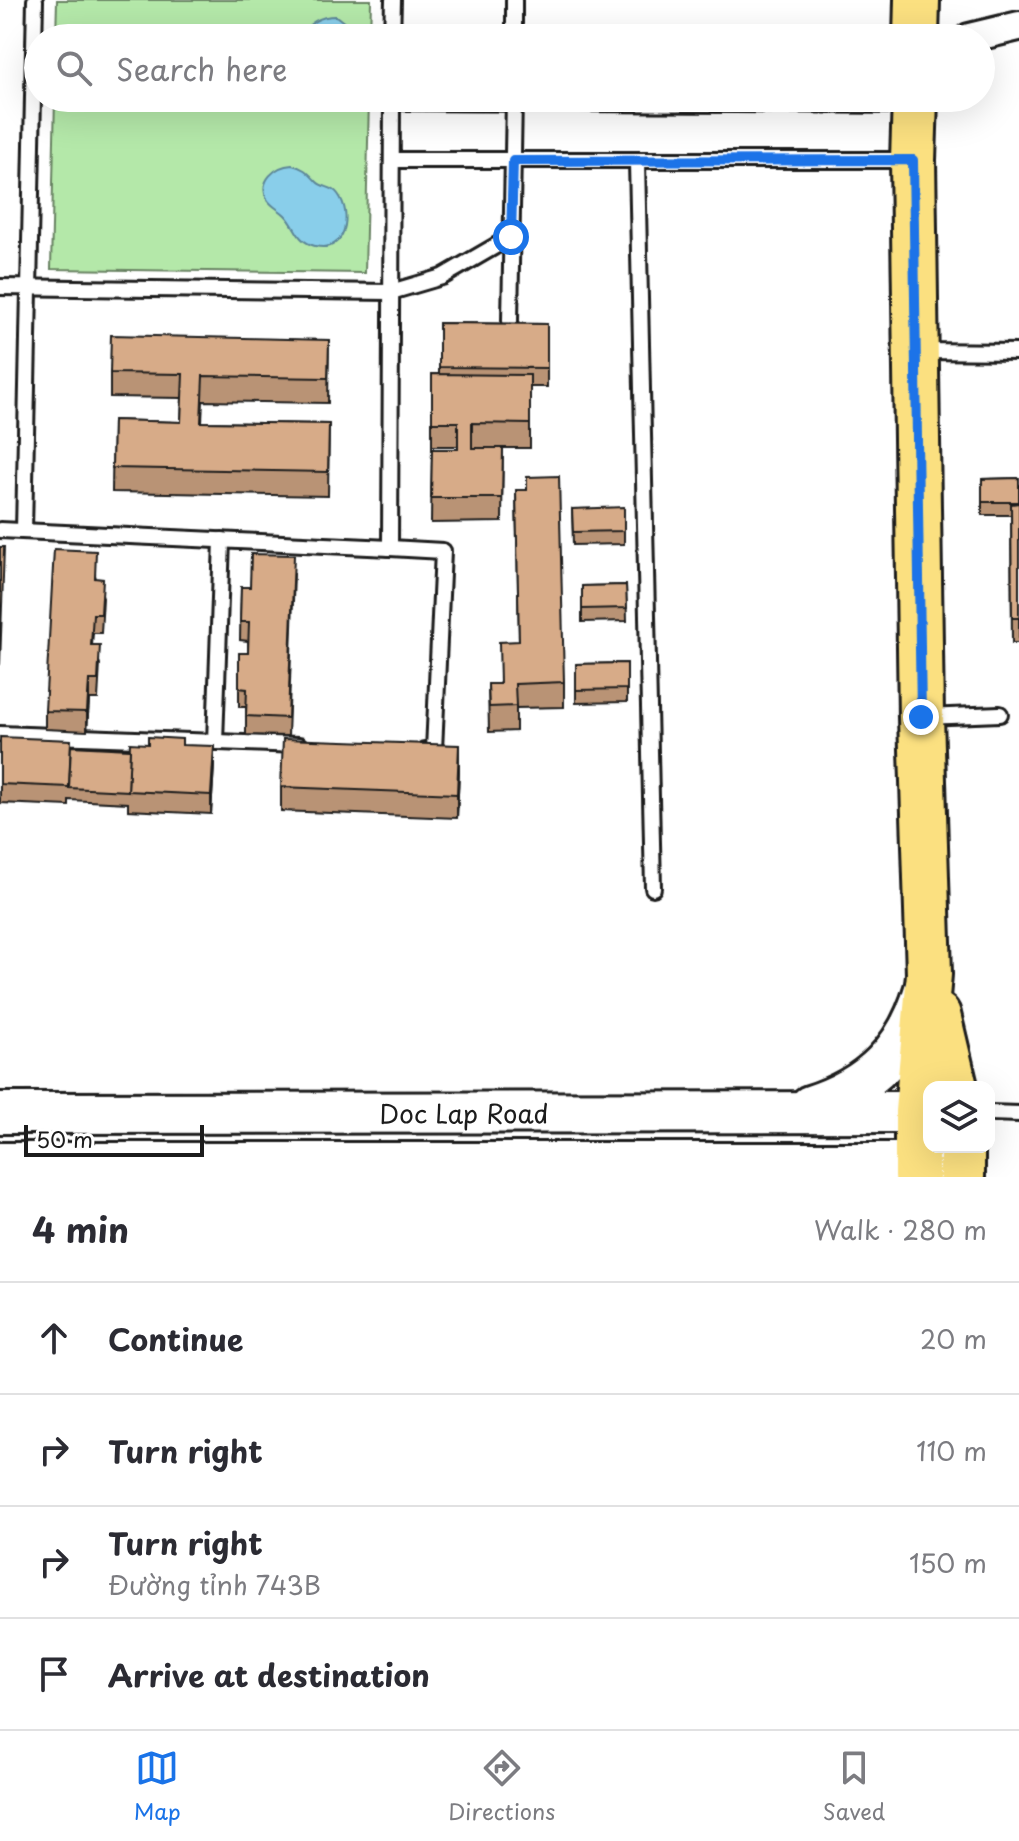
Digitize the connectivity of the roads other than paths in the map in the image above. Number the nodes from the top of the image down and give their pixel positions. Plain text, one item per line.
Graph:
1 (35, 0) edge
2 (393, 0) edge
3 (514, 0) edge
4 (917, 0) edge
5 (34, 24) edge
6 (392, 24) edge
7 (514, 24) edge
8 (916, 24) edge
9 (1019, 26) edge
10 (995, 32) edge
11 (33, 112) edge
12 (392, 112) edge
13 (514, 112) edge
14 (914, 112) edge
15 (392, 160) junction
16 (913, 160) junction
17 (513, 161) junction
18 (637, 162) junction
19 (511, 237) junction
20 (0, 287) edge
21 (29, 288) junction
22 (391, 292) junction
23 (510, 321) edge
24 (915, 351) junction
25 (1019, 352) edge
26 (0, 530) edge
27 (24, 531) junction
28 (222, 540) junction
29 (390, 548) junction
30 (1000, 714) dead end
31 (921, 717) junction
32 (0, 734) edge
33 (215, 742) junction
34 (309, 745) edge
35 (403, 749) edge
36 (653, 888) dead end
37 (929, 974) junction
38 (924, 1081) edge
39 (954, 1081) edge
40 (789, 1112) junction
41 (923, 1112) edge
42 (0, 1113) edge
43 (995, 1113) edge
44 (1019, 1114) edge
45 (962, 1162) edge
46 (0, 1163) edge
47 (671, 1163) junction
48 (796, 1170) edge
49 (917, 1170) edge
50 (726, 1177) edge

1 - 5 lane
2 - 6 lane
3 - 7 lane
4 - 8 main road
9 - 10 street
11 - 21 lane
12 - 15 lane
13 - 17 lane
14 - 16 main road
15 - 17 lane
15 - 22 lane
16 - 18 lane
16 - 24 main road
17 - 18 lane
17 - 19 lane
18 - 36 lane
19 - 22 lane
19 - 23 lane
20 - 21 lane
21 - 22 lane
21 - 27 lane
22 - 29 lane
24 - 25 lane
24 - 31 main road
26 - 27 lane
27 - 28 lane
28 - 29 lane
28 - 33 lane
29 - 35 lane
30 - 31 lane
31 - 37 main road
32 - 33 lane
33 - 34 lane
37 - 38 main road
37 - 39 main road
37 - 40 main road
40 - 41 main road, Doc Lap Road
40 - 42 main road, Doc Lap Road
41 - 49 main road
43 - 44 lane
45 - 49 main road, Doc Lap Road
46 - 47 main road, Doc Lap Road
47 - 48 main road, Doc Lap Road
47 - 50 main road
48 - 49 main road, Doc Lap Road

